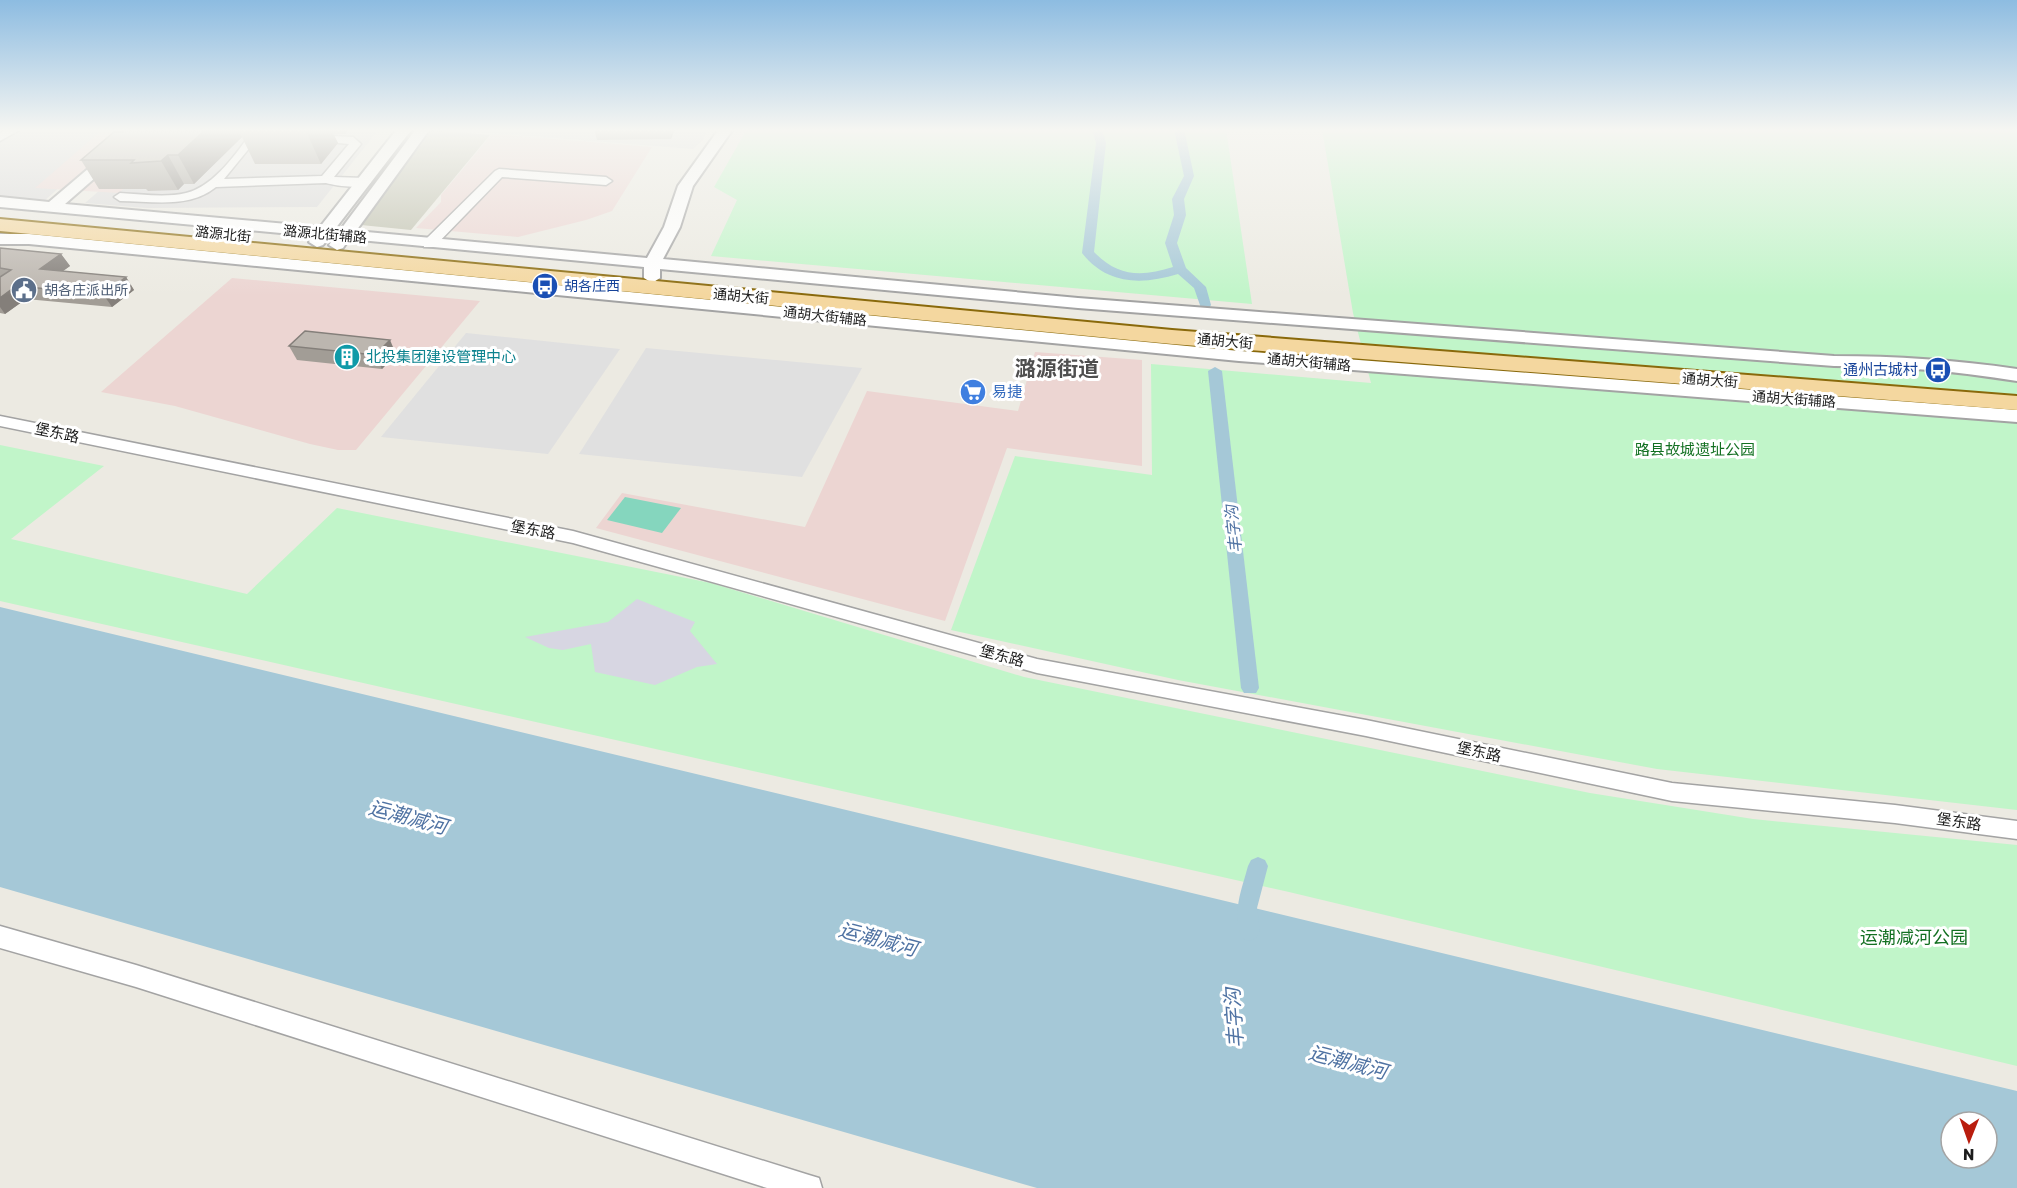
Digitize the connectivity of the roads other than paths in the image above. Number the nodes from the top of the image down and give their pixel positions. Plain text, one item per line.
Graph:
1 (79, 184) edge
2 (211, 184) edge
3 (363, 184) edge
4 (377, 184) edge
5 (490, 184) edge
6 (687, 184) edge
7 (120, 197) dead end
8 (0, 202) edge
9 (51, 208) junction
10 (0, 213) edge
11 (0, 225) edge
12 (0, 239) edge
13 (326, 245) junction
14 (433, 261) junction
15 (652, 276) junction
16 (2017, 375) edge
17 (2017, 388) edge
18 (2017, 403) edge
19 (2017, 416) edge
20 (0, 421) edge
21 (2017, 830) edge
22 (0, 937) edge
23 (809, 1188) edge

1 - 9 street
2 - 7 street
3 - 13 street
4 - 13 street
5 - 14 street
6 - 15 street
8 - 9 street, 潞源北街辅路
9 - 13 street, 潞源北街辅路
10 - 13 main road, 潞源北街
11 - 13 main road, 潞源北街
12 - 14 street
13 - 14 main road, 潞源北街
14 - 15 main road, 通胡大街
14 - 15 street
14 - 19 street, 通胡大街辅路
15 - 16 street
15 - 17 main road, 通胡大街
15 - 18 main road, 通胡大街
20 - 21 street, 堡东路
22 - 23 street

